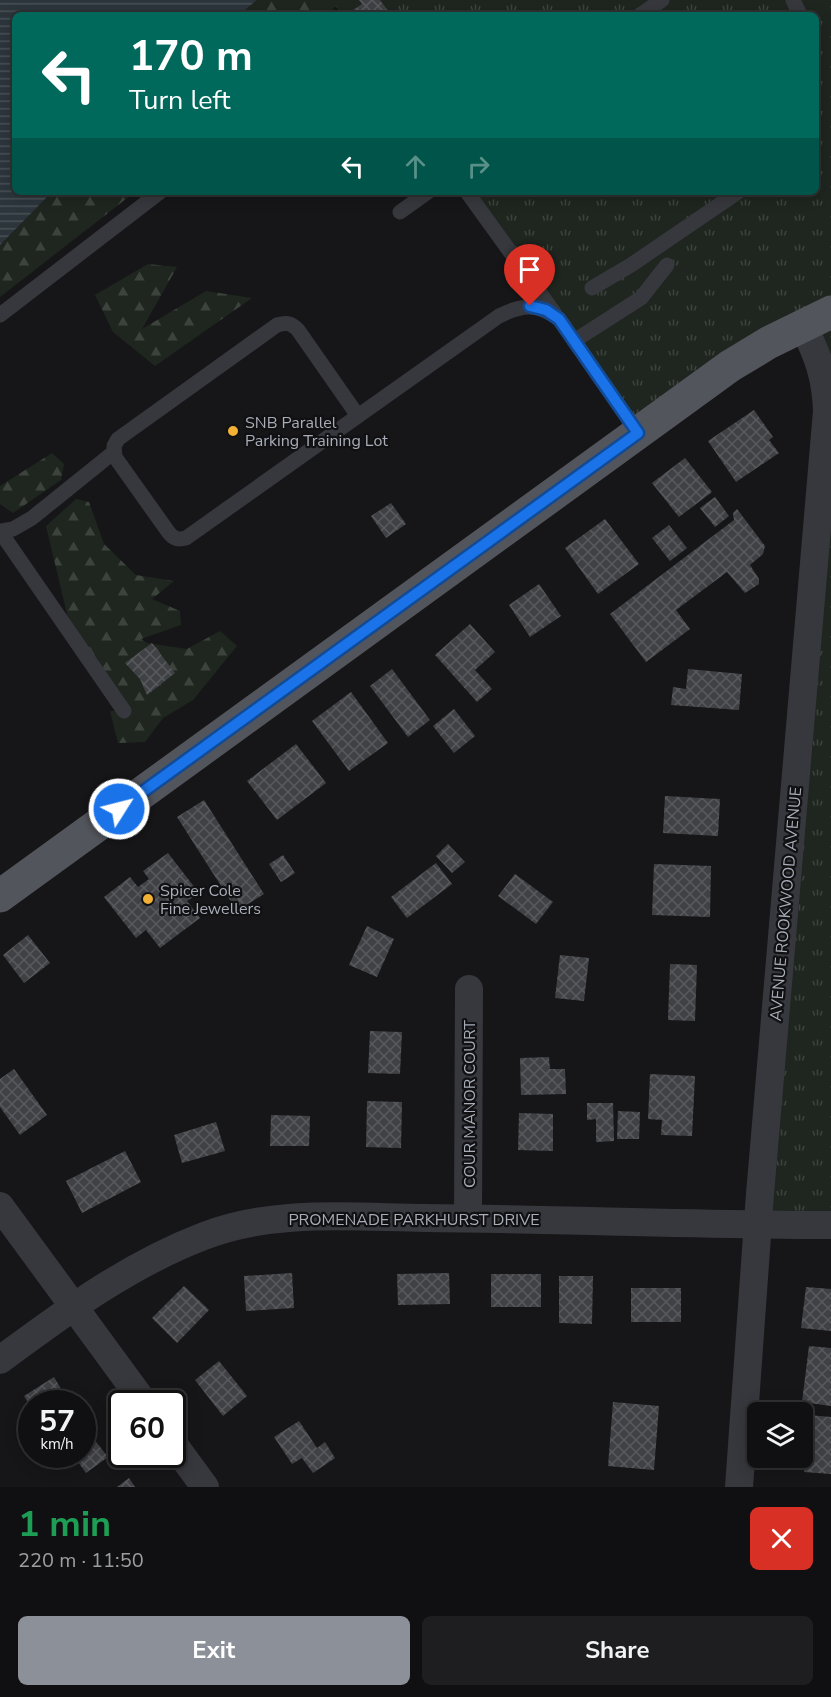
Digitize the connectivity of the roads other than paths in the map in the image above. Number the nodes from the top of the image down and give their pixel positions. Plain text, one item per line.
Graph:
1 (662, 0) edge
2 (644, 12) edge
3 (156, 195) edge
4 (425, 195) edge
5 (469, 195) edge
6 (734, 195) edge
7 (400, 212) dead end
8 (667, 265) dead end
9 (592, 288) dead end
10 (0, 315) edge
11 (559, 319) junction
12 (817, 319) edge
13 (574, 341) junction
14 (358, 416) junction
15 (638, 433) junction
16 (114, 452) junction
17 (0, 532) edge
18 (124, 711) dead end
19 (0, 896) edge
20 (469, 990) dead end
21 (0, 1206) edge
22 (468, 1218) junction
23 (758, 1224) junction
24 (831, 1226) edge
25 (74, 1306) junction
26 (0, 1360) edge
27 (135, 1390) edge
28 (186, 1461) edge
29 (205, 1487) edge
30 (739, 1487) edge

1 - 2 lane
3 - 10 lane
4 - 7 lane
5 - 11 lane
6 - 9 lane
8 - 13 lane
11 - 13 lane
11 - 14 lane
12 - 15 main road
12 - 23 street, AVENUE ROOKWOOD AVENUE
13 - 15 lane
14 - 16 lane
14 - 16 lane
15 - 19 main road
16 - 17 lane
17 - 18 lane
20 - 22 street, COUR MANOR COURT
21 - 25 street
22 - 23 street, PROMENADE PARKHURST DRIVE
22 - 25 street, PROMENADE PARKHURST DRIVE
23 - 24 street, PROMENADE PARKHURST DRIVE
23 - 30 street, AVENUE ROOKWOOD AVENUE
25 - 26 street, PROMENADE PARKHURST DRIVE
25 - 27 street
28 - 29 street

